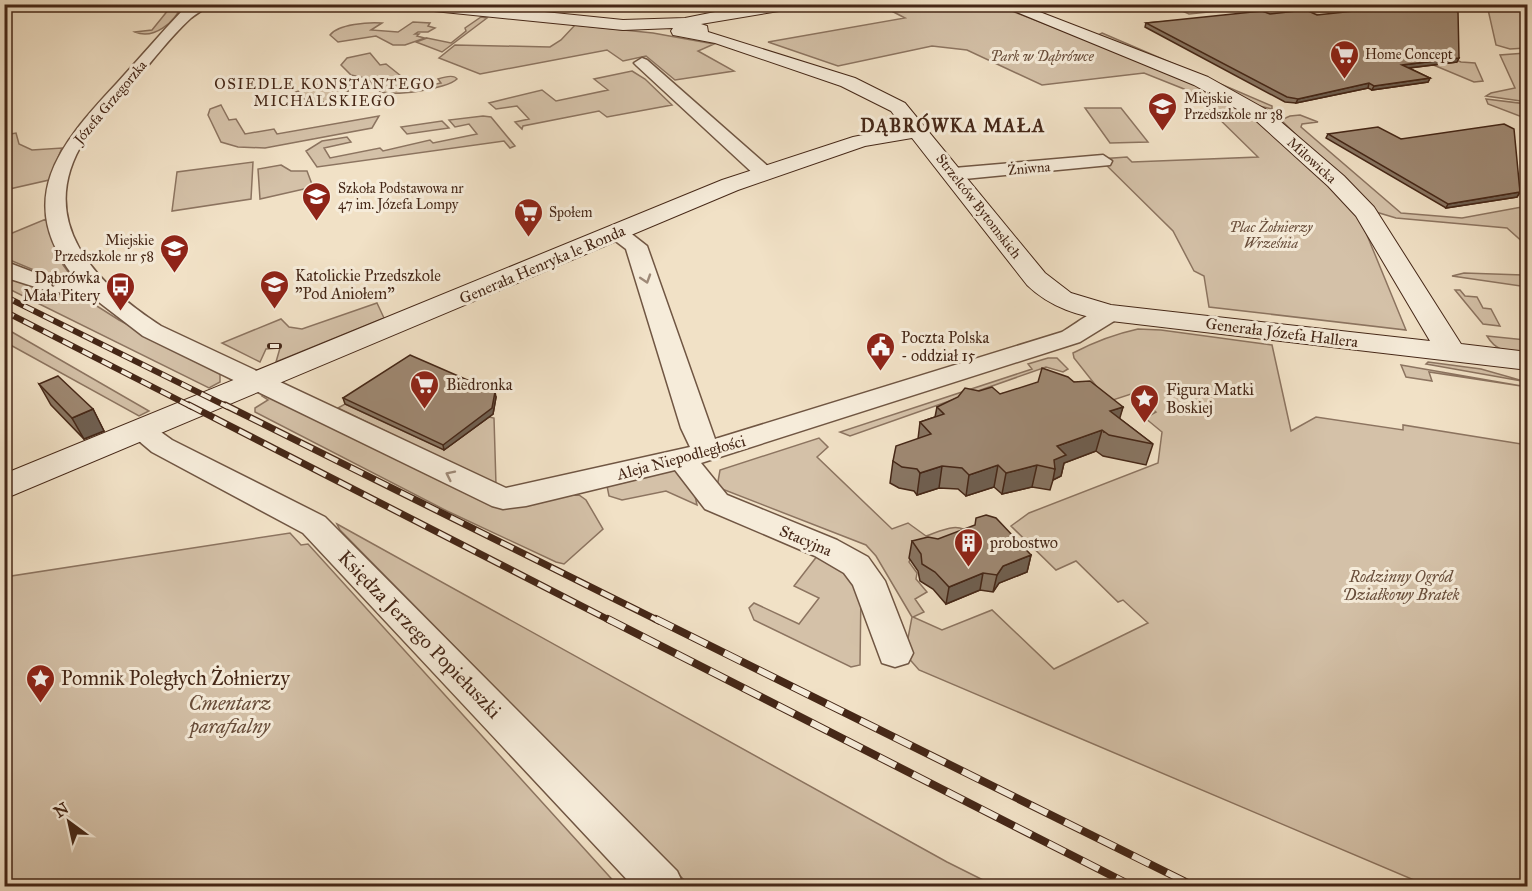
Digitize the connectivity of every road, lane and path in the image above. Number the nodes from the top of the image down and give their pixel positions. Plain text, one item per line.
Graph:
1 (203, 4) edge
2 (414, 4) edge
3 (791, 4) edge
4 (1004, 4) edge
5 (189, 9) edge
6 (680, 27) junction
7 (642, 63) dead end
8 (919, 130) junction
9 (1103, 160) dead end
10 (764, 173) junction
11 (954, 174) junction
12 (616, 233) junction
13 (4, 268) edge
14 (95, 289) junction
15 (1111, 313) junction
16 (1452, 354) junction
17 (1527, 361) edge
18 (1527, 372) edge
19 (259, 382) junction
20 (141, 431) junction
21 (694, 455) junction
22 (4, 487) edge
23 (895, 653) dead end
24 (662, 886) edge

1 - 5 street, Józefa Grzegorzka
2 - 6 street
3 - 6 street
4 - 16 street, Milowicka
5 - 14 street, Józefa Grzegorzka
6 - 8 street, Strzelców Bytomskich
7 - 10 street
8 - 10 street, Generała Henryka le Ronda
8 - 11 street, Strzelców Bytomskich
9 - 11 street, Żniwna
10 - 12 street, Generała Henryka le Ronda
11 - 15 street, Strzelców Bytomskich
12 - 19 street, Generała Henryka le Ronda
12 -> 21 street, Stacyjna
13 - 14 street
14 - 19 street, Józefa Grzegorzka
15 - 16 street, Generała Józefa Hallera
15 - 21 street, Aleja Niepodległości
16 - 17 street, Generała Józefa Hallera
16 - 18 street, Generała Józefa Hallera
19 - 20 street, Generała Henryka le Ronda
21 -> 19 street, Aleja Niepodległości
20 - 22 street, Generała Henryka le Ronda
20 - 24 street, Księdza Jerzego Popiełuszki
21 - 23 street, Stacyjna

